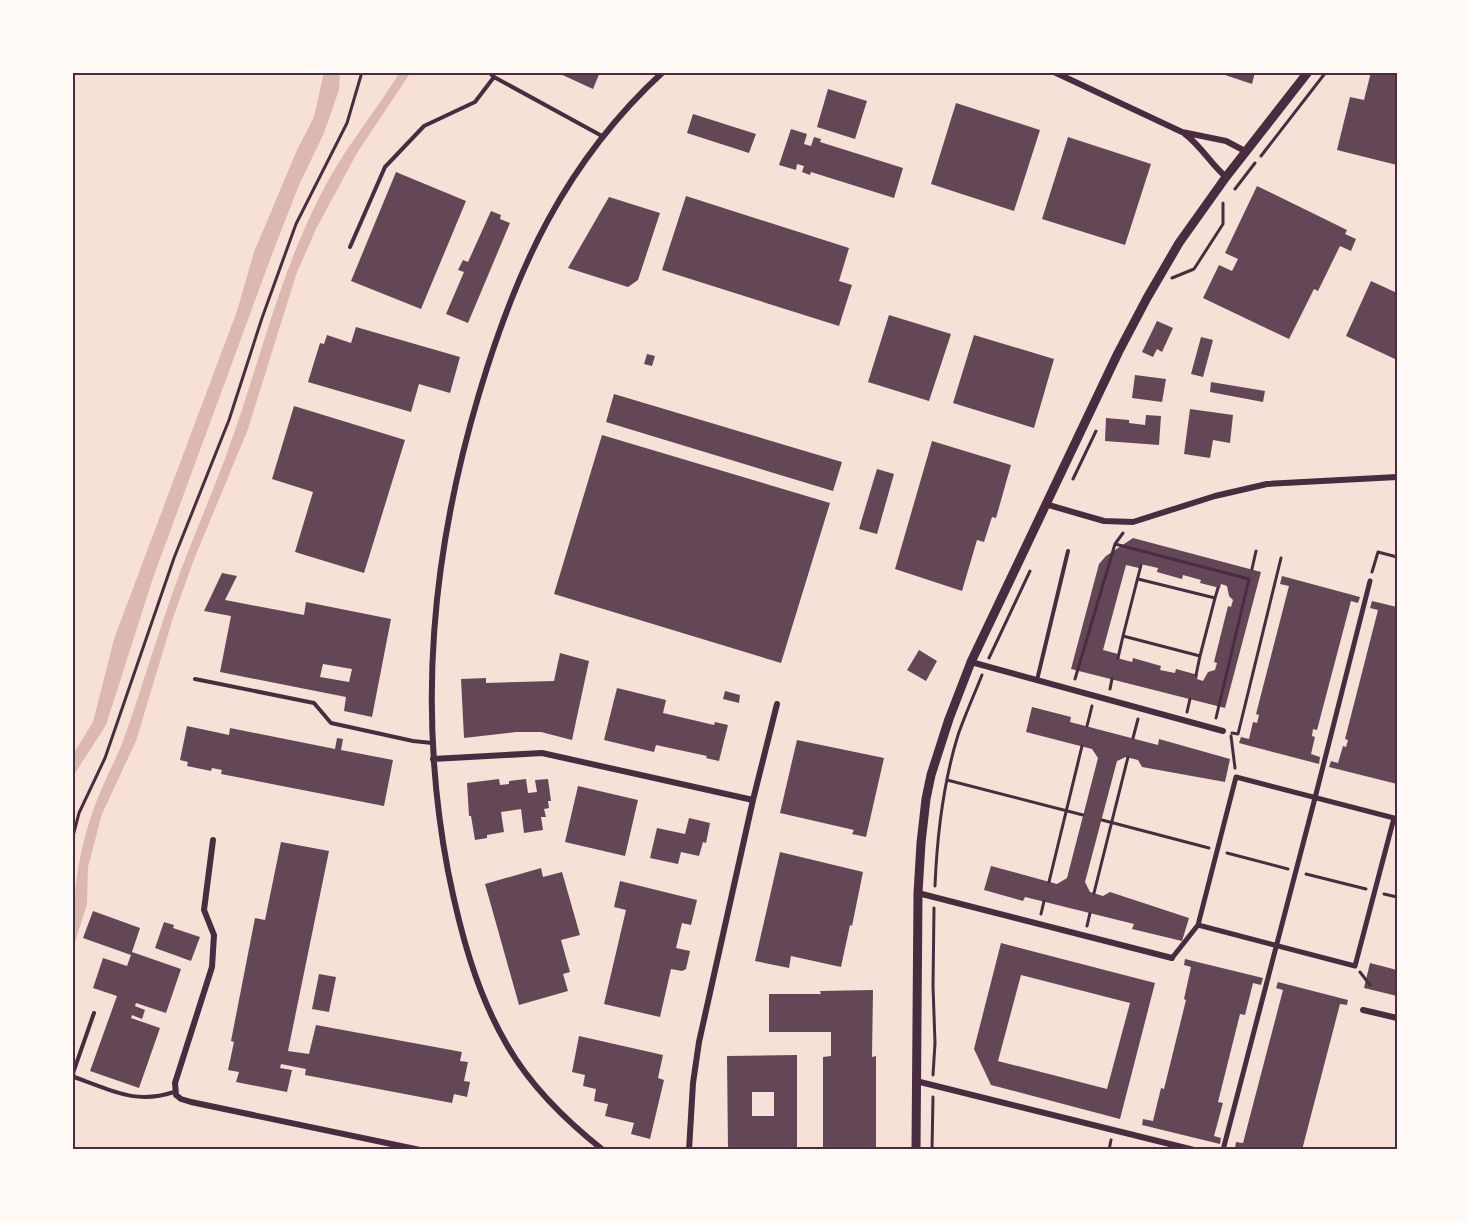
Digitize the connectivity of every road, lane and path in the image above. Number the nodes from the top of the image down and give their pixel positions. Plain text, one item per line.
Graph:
1 (362, 72) edge
2 (489, 72) edge
3 (663, 72) edge
4 (1054, 72) edge
5 (1308, 72) edge
6 (1326, 72) edge
7 (495, 77) junction
8 (1182, 132) junction
9 (602, 136) junction
10 (1245, 151) junction
11 (1226, 177) junction
12 (350, 247) dead end
13 (1169, 284) dead end
14 (1096, 426) dead end
15 (1397, 477) edge
16 (1068, 485) dead end
17 (1045, 504) junction
18 (1128, 525) dead end
19 (1115, 544) junction
20 (1068, 551) dead end
21 (1256, 551) dead end
22 (1397, 557) edge
23 (1281, 558) dead end
24 (1141, 564) dead end
25 (1031, 568) dead end
26 (1252, 569) dead end
27 (1137, 579) junction
28 (1370, 581) joint
29 (1218, 588) dead end
30 (1215, 598) junction
31 (1123, 636) junction
32 (1200, 656) junction
33 (1118, 658) dead end
34 (970, 662) junction
35 (986, 665) junction
36 (1077, 670) dead end
37 (1196, 675) dead end
38 (195, 680) dead end
39 (1037, 680) junction
40 (1094, 695) junction
41 (777, 704) dead end
42 (1218, 706) dead end
43 (1140, 708) junction
44 (1087, 726) dead end
45 (1223, 731) dead end
46 (1133, 738) dead end
47 (432, 743) junction
48 (1082, 746) dead end
49 (1128, 757) dead end
50 (433, 759) junction
51 (1236, 777) junction
52 (947, 780) junction
53 (1315, 798) junction
54 (753, 800) junction
55 (1066, 811) junction
56 (1083, 815) dead end
57 (1101, 820) dead end
58 (1112, 823) junction
59 (72, 840) edge
60 (213, 840) dead end
61 (1217, 850) junction
62 (1296, 871) junction
63 (1049, 882) dead end
64 (1374, 891) junction
65 (918, 893) junction
66 (1095, 893) dead end
67 (934, 897) junction
68 (1397, 897) edge
69 (1198, 925) junction
70 (1276, 946) junction
71 (1172, 958) joint
72 (1366, 980) dead end
73 (1370, 985) dead end
74 (1363, 1010) dead end
75 (94, 1013) dead end
76 (1397, 1018) edge
77 (916, 1081) junction
78 (933, 1084) junction
79 (174, 1092) junction
80 (72, 1148) edge
81 (78, 1150) edge
82 (420, 1150) edge
83 (603, 1150) edge
84 (689, 1150) edge
85 (916, 1150) edge
86 (932, 1150) edge
87 (1194, 1150) edge
88 (1223, 1150) edge

1 - 59 path
2 - 7 lane
3 - 9 street
4 - 8 street
5 - 10 street
6 - 13 path
7 - 9 lane
7 - 12 lane
8 - 10 street
8 - 11 street
9 - 47 street
10 - 11 street
11 - 17 street
14 - 16 path
15 - 17 street
17 - 34 street
18 - 19 path
19 - 36 path
19 - 42 path
20 - 39 lane
21 - 26 path
22 - 28 path
23 - 51 path
24 - 27 path
25 - 35 path
27 - 30 path
27 - 31 path
28 - 53 street
29 - 30 path
30 - 32 path
31 - 32 path
31 - 33 path
32 - 37 path
34 - 35 street
34 - 65 street
35 - 39 street
35 - 52 path
38 - 47 lane
39 - 40 street
40 - 43 street
40 - 44 path
41 - 54 street
43 - 45 street
43 - 46 path
47 - 50 street
48 - 55 path
49 - 58 path
50 - 54 street
50 - 83 street
51 - 53 street
51 - 61 street
52 - 55 path
52 - 67 path
53 - 62 street
53 - 64 street
54 - 84 street
55 - 56 path
55 - 63 path
57 - 58 path
58 - 61 path
58 - 66 path
60 - 79 street
61 - 62 path
61 - 69 street
62 - 64 path
62 - 70 street
64 - 68 path
64 - 70 street
65 - 67 street
65 - 77 street
67 - 71 street
67 - 78 path
69 - 70 street
69 - 71 street
70 - 88 street
72 - 73 path
74 - 76 street
75 - 79 lane
77 - 78 street
77 - 85 street
78 - 86 path
78 - 87 street
79 - 82 street
80 - 81 path

